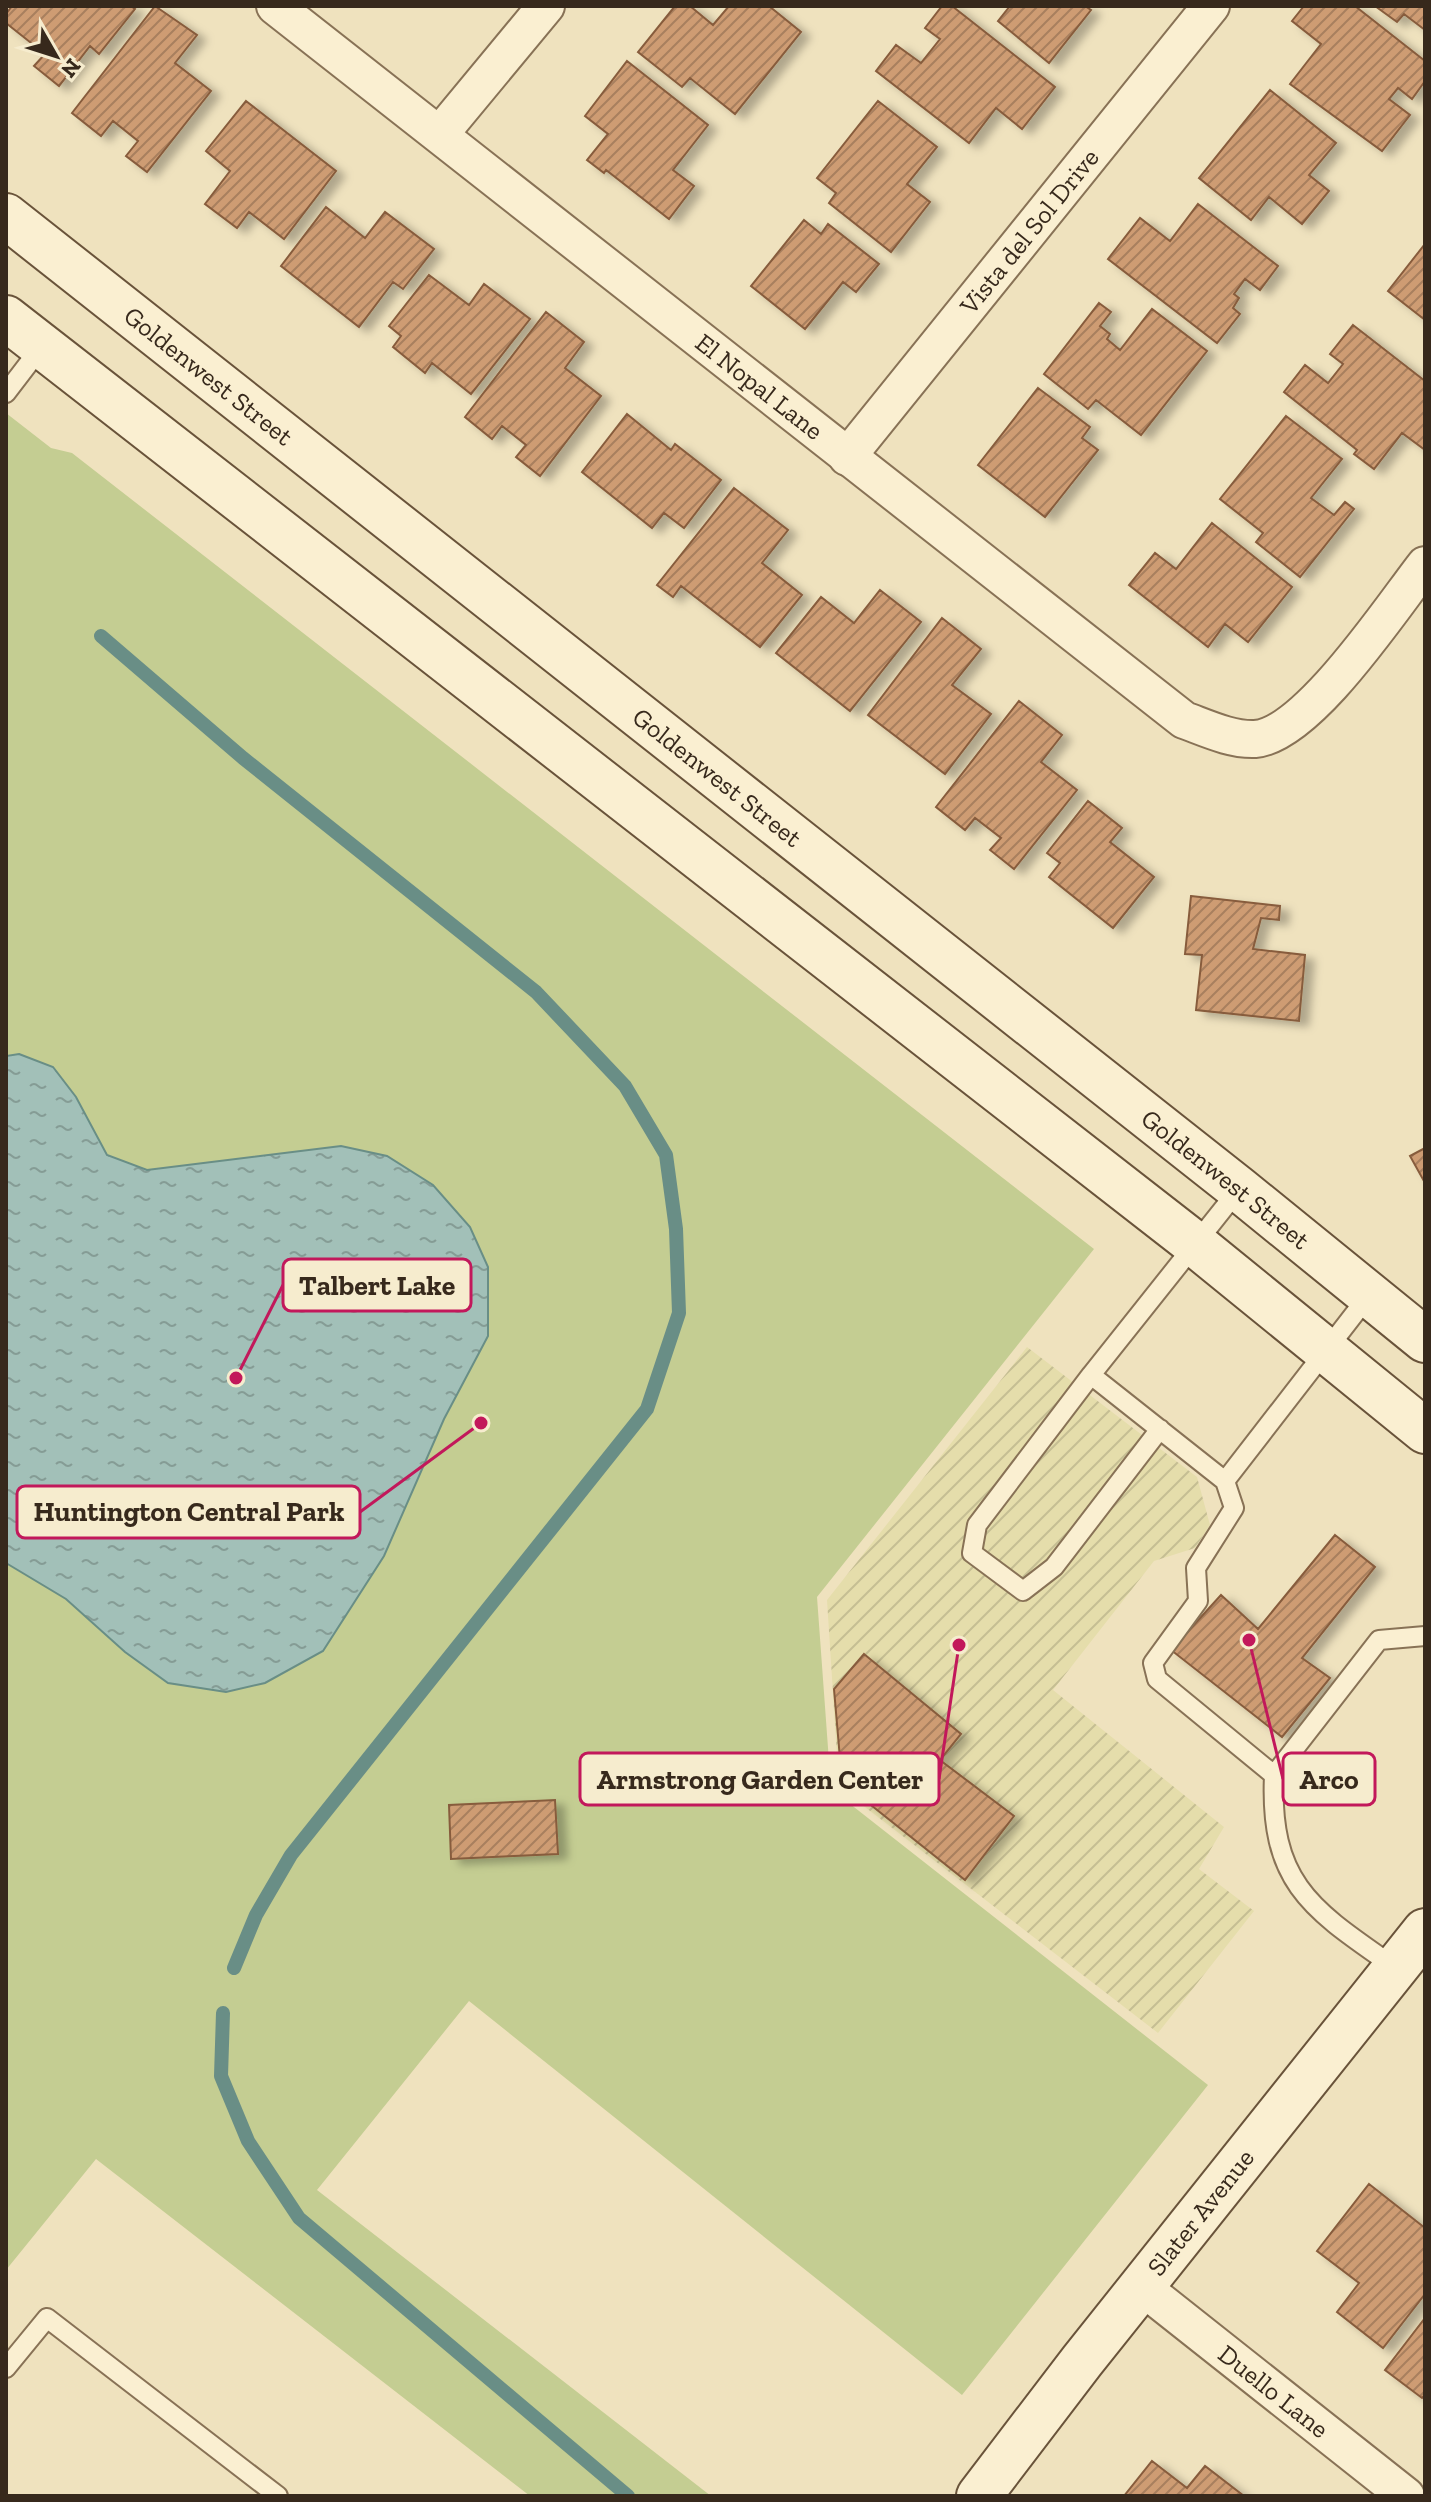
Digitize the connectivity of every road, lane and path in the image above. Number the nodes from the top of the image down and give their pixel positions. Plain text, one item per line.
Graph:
1 (275, 6) edge
2 (546, 6) edge
3 (1211, 6) edge
4 (440, 134) junction
5 (6, 216) edge
6 (6, 318) edge
7 (42, 346) junction
8 (6, 393) edge
9 (847, 457) junction
10 (1425, 565) edge
11 (1239, 1189) junction
12 (1195, 1244) junction
13 (1369, 1295) junction
14 (1425, 1340) edge
15 (1326, 1350) junction
16 (1091, 1375) junction
17 (1160, 1429) junction
18 (1425, 1431) edge
19 (1225, 1481) junction
20 (1425, 1636) edge
21 (1274, 1775) junction
22 (1425, 1931) edge
23 (1396, 1968) junction
24 (1142, 2287) junction
25 (6, 2368) edge
26 (278, 2496) edge
27 (979, 2496) edge
28 (1406, 2496) edge

1 - 4 street, El Nopal Lane
2 - 4 street
3 - 9 street, Vista del Sol Drive
4 - 9 street, El Nopal Lane
5 - 11 main road, Goldenwest Street
6 - 7 main road
7 - 8 lane
7 - 12 main road
9 - 10 street, El Nopal Lane
11 - 12 lane
11 - 13 main road, Goldenwest Street
12 - 15 main road
12 - 16 lane
13 - 14 main road, Goldenwest Street
13 - 15 lane
15 - 18 main road
15 - 19 lane
16 - 17 lane
16 - 17 lane
17 - 19 lane
19 - 21 lane
20 - 21 lane
21 - 23 lane
22 - 23 main road, Slater Avenue
23 - 24 main road, Slater Avenue
24 - 27 main road, Slater Avenue
24 - 28 street, Duello Lane
25 - 26 lane

